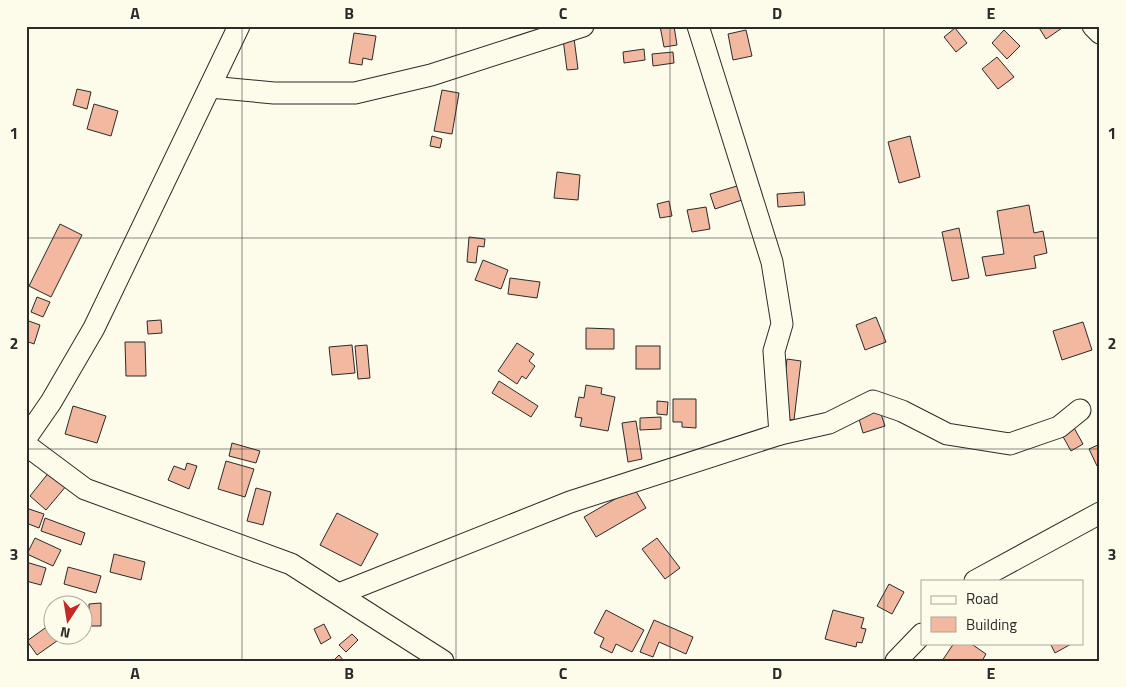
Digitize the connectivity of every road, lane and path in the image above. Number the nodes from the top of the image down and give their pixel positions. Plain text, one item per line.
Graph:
1 (239, 26) edge
2 (583, 26) edge
3 (698, 26) edge
4 (1094, 26) edge
5 (1100, 33) edge
6 (210, 87) junction
7 (1080, 410) dead end
8 (780, 434) junction
9 (26, 438) edge
10 (26, 446) edge
11 (1100, 513) edge
12 (977, 580) edge
13 (339, 594) junction
14 (921, 635) edge
15 (443, 661) edge
16 (896, 661) edge

1 - 6 street
2 - 6 street
3 - 8 street
4 - 5 street
6 - 9 street
7 - 8 street
8 - 13 street
10 - 13 street
11 - 12 street
13 - 15 street
14 - 16 street

